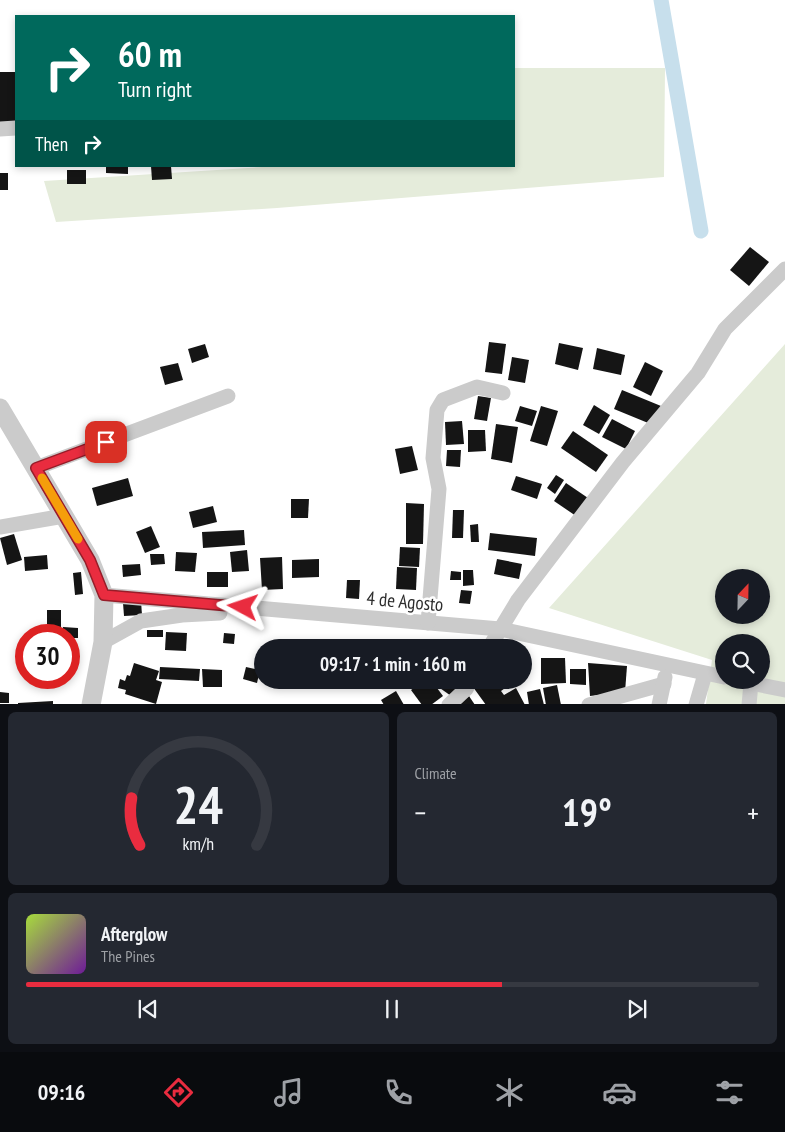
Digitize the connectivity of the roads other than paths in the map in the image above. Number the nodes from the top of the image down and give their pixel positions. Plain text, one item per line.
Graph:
1 (15, 128) edge
2 (0, 129) edge
3 (785, 269) edge
4 (503, 393) dead end
5 (228, 396) dead end
6 (0, 408) edge
7 (36, 468) junction
8 (64, 516) junction
9 (0, 527) edge
10 (104, 595) junction
11 (263, 609) junction
12 (428, 623) junction
13 (500, 629) junction
14 (494, 639) edge
15 (102, 642) junction
16 (668, 665) junction
17 (702, 673) junction
18 (715, 675) edge
19 (664, 684) junction
20 (770, 687) edge
21 (465, 689) edge
22 (750, 689) edge
23 (785, 690) edge
24 (91, 704) edge
25 (449, 704) edge
26 (589, 704) edge
27 (659, 704) edge
28 (696, 704) edge
29 (749, 704) edge

1 - 2 street
3 - 13 street
4 - 12 street
5 - 7 street
6 - 7 street
7 - 8 street
8 - 9 street
8 - 10 street
10 - 11 street, 4 de Agosto
10 - 15 street
11 - 12 street, 4 de Agosto
11 - 15 street
12 - 13 street, 4 de Agosto
13 - 14 street
13 - 16 street, 4 de Agosto
15 - 24 street
16 - 17 street, 4 de Agosto
16 - 19 street
17 - 18 street, 4 de Agosto
17 - 28 street
19 - 26 street
19 - 27 street
20 - 23 street
21 - 25 street
22 - 29 street

